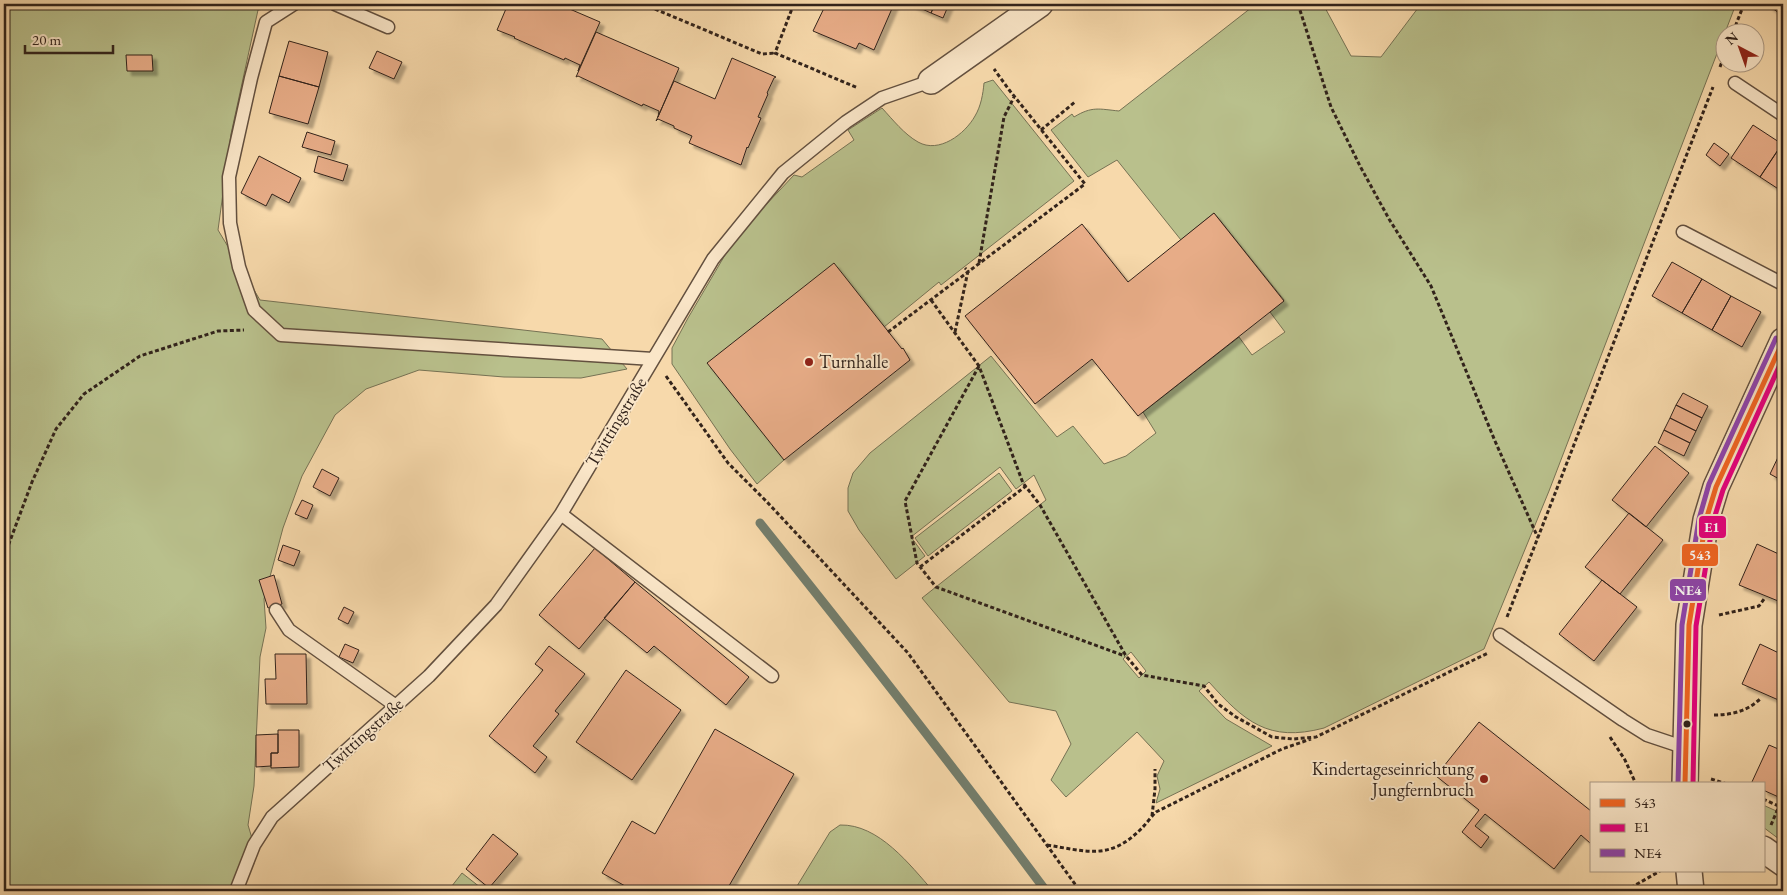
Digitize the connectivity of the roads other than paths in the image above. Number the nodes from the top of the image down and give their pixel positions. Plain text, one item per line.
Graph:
1 (294, 4) edge
2 (335, 4) edge
3 (1040, 4) edge
4 (388, 27) dead end
5 (930, 80) joint
6 (1735, 83) dead end
7 (1783, 116) edge
8 (1683, 232) dead end
9 (1783, 284) edge
10 (1783, 341) edge
11 (653, 359) junction
12 (561, 514) junction
13 (276, 610) dead end
14 (1500, 635) road end
15 (772, 676) dead end
16 (396, 706) junction
17 (1686, 748) junction
18 (1695, 781) edge
19 (1767, 838) edge
20 (1783, 863) edge
21 (1689, 872) edge
22 (236, 891) edge
23 (1691, 891) edge

1 - 11 lane
2 - 4 lane
3 - 5 street, Twittingstraße
5 - 11 lane, Twittingstraße
6 - 7 lane
8 - 9 lane
10 - 17 street
11 - 12 lane, Twittingstraße
12 - 15 lane
12 - 16 lane, Twittingstraße
13 - 16 lane
14 - 17 lane
16 - 22 lane, Twittingstraße
17 - 18 street
19 - 20 street
21 - 23 street

